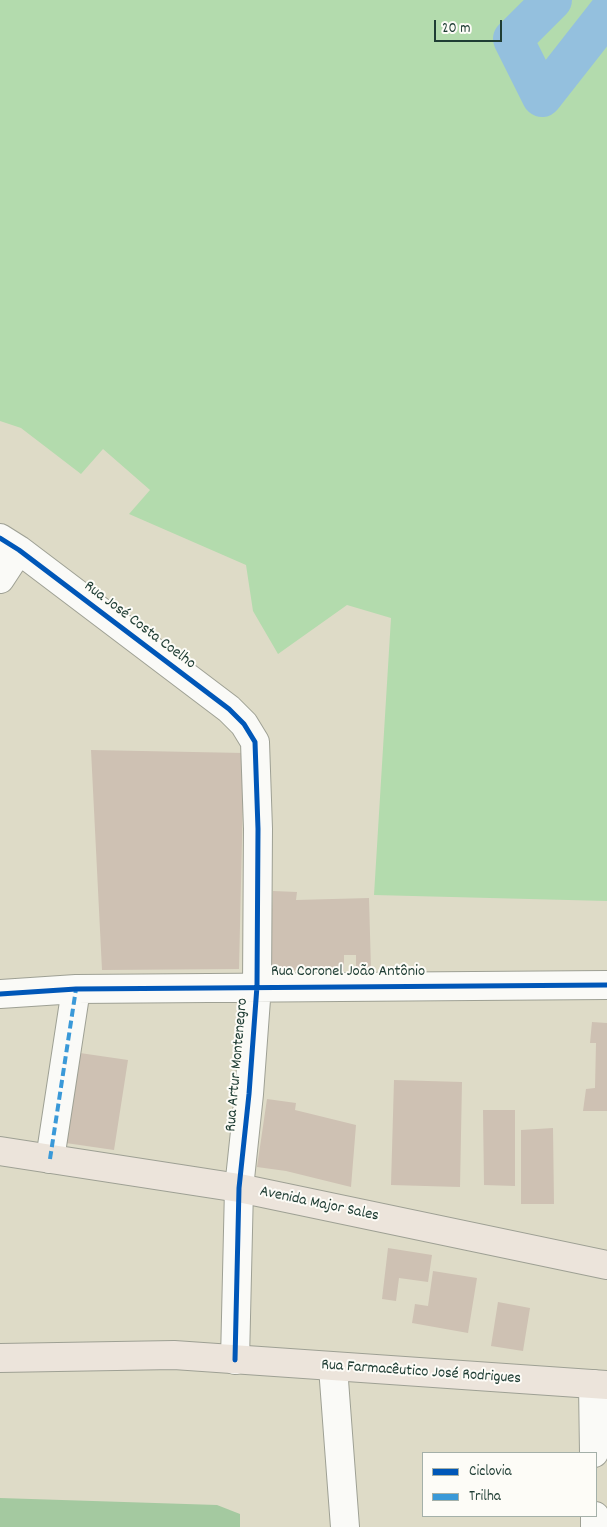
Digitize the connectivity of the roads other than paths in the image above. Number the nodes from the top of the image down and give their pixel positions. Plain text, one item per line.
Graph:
1 (9, 544) edge
2 (0, 580) edge
3 (255, 742) joint
4 (607, 985) edge
5 (257, 986) junction
6 (76, 989) junction
7 (0, 994) edge
8 (0, 1151) edge
9 (50, 1158) junction
10 (239, 1188) junction
11 (607, 1265) edge
12 (0, 1358) edge
13 (235, 1360) junction
14 (333, 1367) junction
15 (0, 1371) edge
16 (600, 1384) edge
17 (594, 1452) edge
18 (345, 1527) edge

1 - 2 street
1 - 3 street, Rua José Costa Coelho
3 - 5 street, Rua Artur Montenegro
4 - 5 street, Rua Coronel João Antônio
5 - 6 street, Rua Coronel João Antônio
5 - 10 street, Rua Artur Montenegro
6 - 7 street, Rua Coronel João Antônio
6 - 9 street
8 - 9 main road, Avenida Major Sales
9 - 10 main road, Avenida Major Sales
10 - 11 main road, Avenida Major Sales
10 - 13 street, Rua Artur Montenegro
12 - 13 main road, Rua Farmacêutico José Rodrigues
13 - 14 main road, Rua Farmacêutico José Rodrigues
13 - 15 main road, Rua Farmacêutico José Rodrigues
14 - 16 main road, Rua Farmacêutico José Rodrigues
14 - 18 street
16 - 17 street

